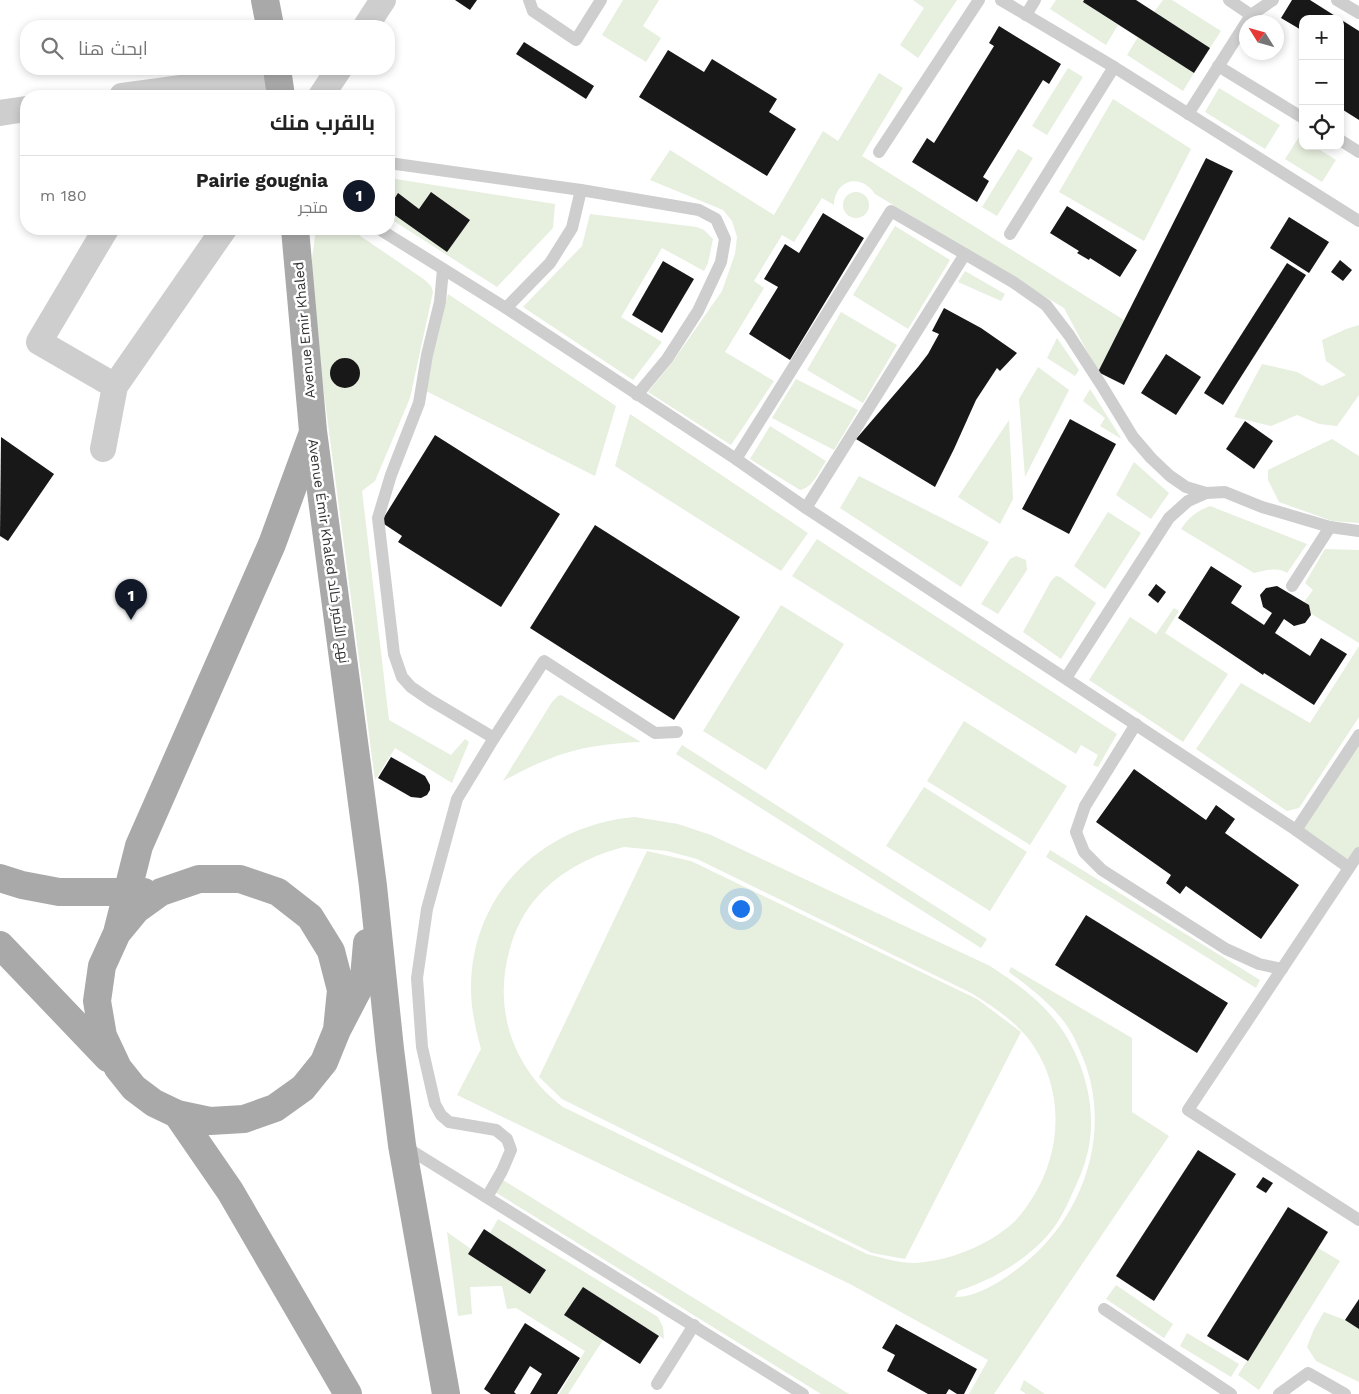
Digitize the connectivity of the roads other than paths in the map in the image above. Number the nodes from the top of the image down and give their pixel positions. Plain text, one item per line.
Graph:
1 (265, 0) edge
2 (383, 0) edge
3 (529, 0) edge
4 (602, 0) edge
5 (979, 0) edge
6 (1002, 0) edge
7 (1035, 0) edge
8 (1229, 0) edge
9 (1273, 0) edge
10 (1337, 0) edge
11 (1359, 13) edge
12 (1026, 14) junction
13 (1251, 15) joint
14 (269, 20) edge
15 (370, 20) edge
16 (1239, 34) edge
17 (1218, 66) junction
18 (1114, 67) junction
19 (335, 75) edge
20 (279, 80) edge
21 (202, 90) edge
22 (325, 90) edge
23 (20, 110) edge
24 (0, 113) edge
25 (1188, 114) junction
26 (1299, 116) edge
27 (1344, 143) edge
28 (879, 152) dead end
29 (1359, 152) edge
30 (395, 164) edge
31 (581, 190) junction
32 (1359, 221) edge
33 (1010, 234) dead end
34 (102, 235) edge
35 (220, 235) edge
36 (297, 235) edge
37 (389, 235) edge
38 (965, 254) junction
39 (443, 269) junction
40 (506, 308) junction
41 (115, 386) junction
42 (637, 395) junction
43 (314, 431) junction
44 (103, 449) dead end
45 (736, 459) junction
46 (1206, 493) junction
47 (806, 508) junction
48 (1330, 527) junction
49 (1359, 530) edge
50 (1292, 586) dead end
51 (1066, 678) junction
52 (1136, 724) junction
53 (677, 732) dead end
54 (1359, 735) edge
55 (494, 738) junction
56 (1296, 830) junction
57 (139, 846) junction
58 (1359, 853) edge
59 (1348, 867) junction
60 (0, 878) edge
61 (373, 886) junction
62 (58, 892) junction
63 (128, 892) junction
64 (161, 892) junction
65 (310, 917) junction
66 (117, 933) junction
67 (0, 945) edge
68 (1282, 969) junction
69 (364, 978) junction
70 (337, 1030) junction
71 (390, 1049) junction
72 (118, 1068) junction
73 (177, 1114) junction
74 (402, 1145) junction
75 (487, 1196) junction
76 (1359, 1220) edge
77 (1104, 1309) dead end
78 (694, 1325) junction
79 (657, 1384) dead end
80 (344, 1390) edge
81 (443, 1392) edge
82 (804, 1394) edge
83 (1231, 1394) edge
84 (1279, 1394) edge
85 (1345, 1394) edge

1 - 14 main road
2 - 15 street
3 - 4 lane
5 - 28 lane
6 - 12 lane
7 - 12 lane
8 - 13 lane
9 - 13 lane
10 - 11 lane
12 - 18 lane
16 - 17 lane
17 - 25 lane
17 - 26 lane
18 - 25 lane
18 - 33 lane
19 - 22 street
20 - 21 street
23 - 24 street
25 - 32 lane
27 - 29 lane
30 - 31 lane
31 - 40 lane
31 - 42 lane
34 - 41 street
35 - 41 street
36 - 43 main road, Avenue Emir Khaled
37 - 39 lane
38 - 45 lane
38 - 46 lane
38 - 47 lane
39 - 40 lane
39 - 55 lane
40 - 42 lane
41 - 44 street
42 - 45 lane
43 - 57 main road, Avenue Émir Khaled نهج الأمير خالد
43 - 61 main road, Avenue Émir Khaled نهج الأمير خالد
45 - 47 lane
46 - 48 lane
46 - 51 lane
47 - 51 lane
48 - 49 lane
48 - 50 lane
51 - 52 lane
52 - 56 lane
52 - 68 lane
53 - 55 lane
54 - 56 lane
55 - 75 lane
56 - 59 lane
57 - 62 main road
57 - 63 main road, Avenue Émir Khaled نهج الأمير خالد
58 - 59 lane
59 - 68 lane
60 - 62 main road
61 - 69 main road
61 - 71 main road, Avenue Émir Khaled نهج الأمير خالد
62 - 63 main road
63 - 64 main road
63 - 66 main road, Avenue Émir Khaled نهج الأمير خالد
64 - 65 main road
64 - 66 main road
65 - 69 main road
65 - 70 main road
66 - 72 main road
67 - 72 main road
68 - 76 lane
69 - 70 main road
69 - 71 main road
70 - 73 main road
71 - 74 main road
72 - 73 main road
73 - 80 main road
74 - 75 lane
74 - 81 main road
75 - 78 lane
77 - 83 lane
78 - 79 lane
78 - 82 lane
84 - 85 lane

